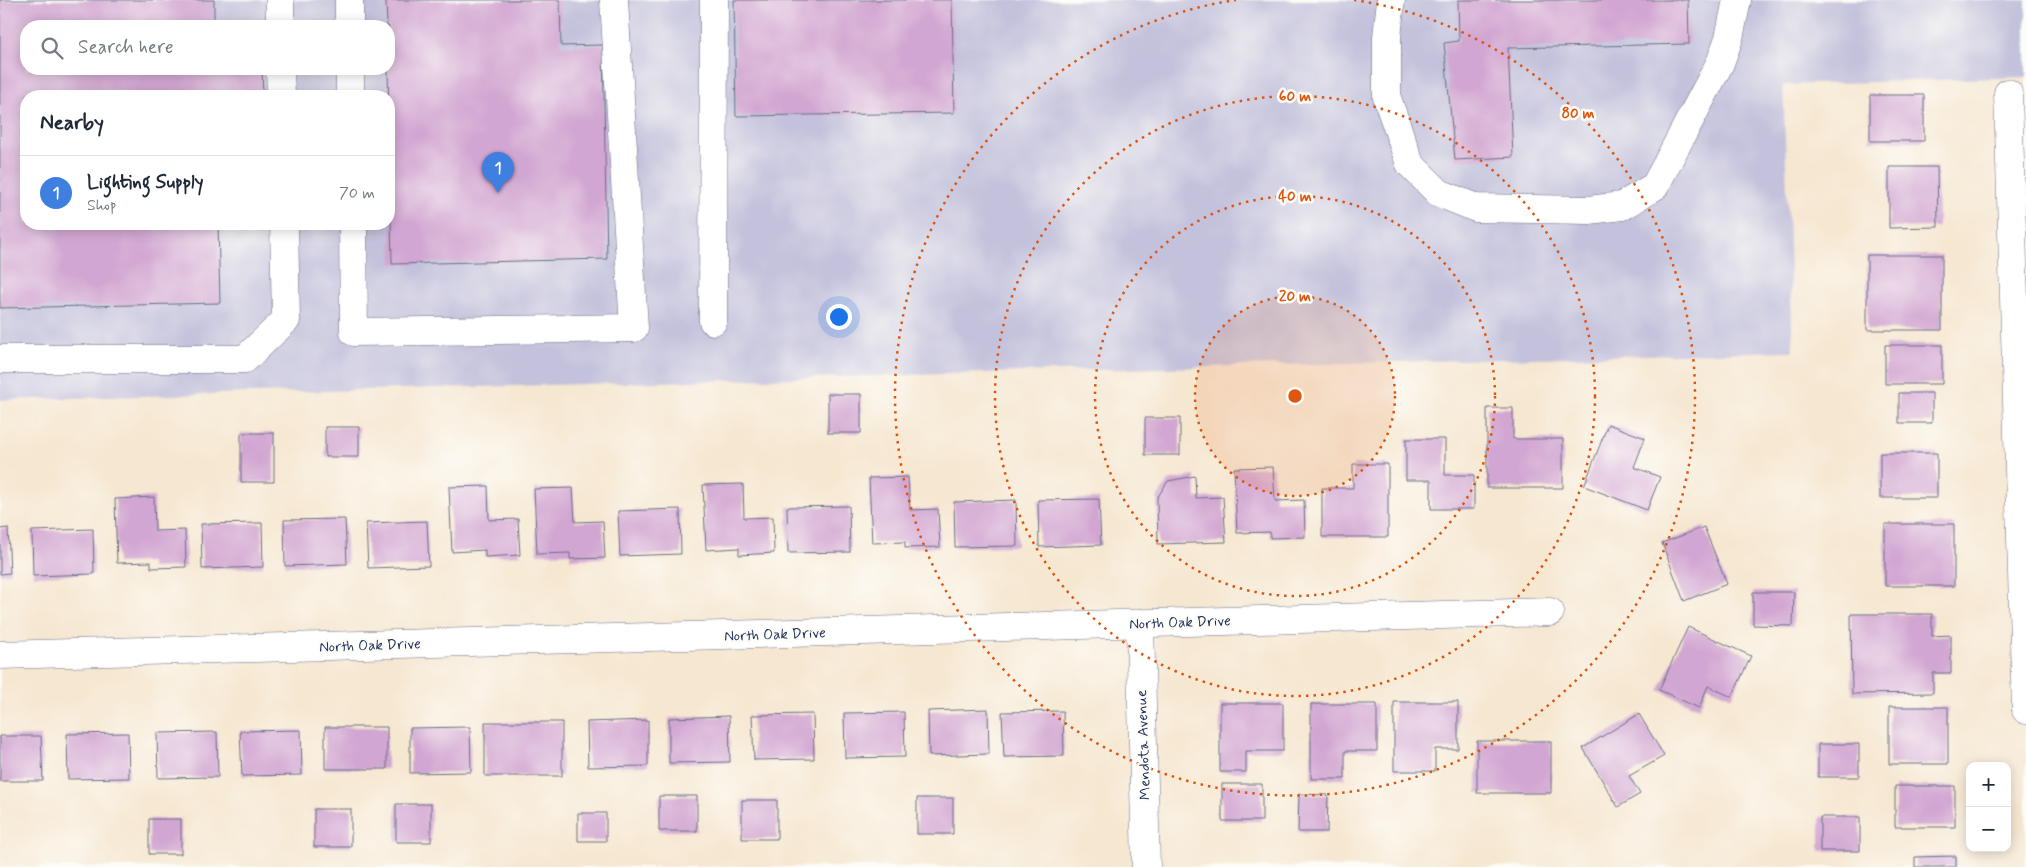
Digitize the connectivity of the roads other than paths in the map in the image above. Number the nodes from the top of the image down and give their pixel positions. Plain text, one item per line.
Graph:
1 (280, 0) edge
2 (349, 0) edge
3 (614, 0) edge
4 (714, 0) edge
5 (1391, 0) edge
6 (1736, 0) edge
7 (1742, 0) edge
8 (280, 20) edge
9 (349, 20) edge
10 (280, 75) edge
11 (350, 75) edge
12 (281, 90) edge
13 (350, 90) edge
14 (2008, 93) dead end
15 (284, 230) edge
16 (352, 230) edge
17 (2019, 267) edge
18 (712, 321) dead end
19 (0, 359) edge
20 (1550, 612) dead end
21 (1140, 623) junction
22 (0, 655) edge
23 (2026, 710) edge
24 (1146, 867) edge

1 - 8 street
2 - 9 street
3 - 16 street
4 - 18 street
5 - 6 street
6 - 7 street
10 - 12 street
11 - 13 street
14 - 17 street
15 - 19 street
17 - 23 street
20 - 21 street, North Oak Drive
21 - 22 street, North Oak Drive
21 - 24 street, Mendota Avenue

